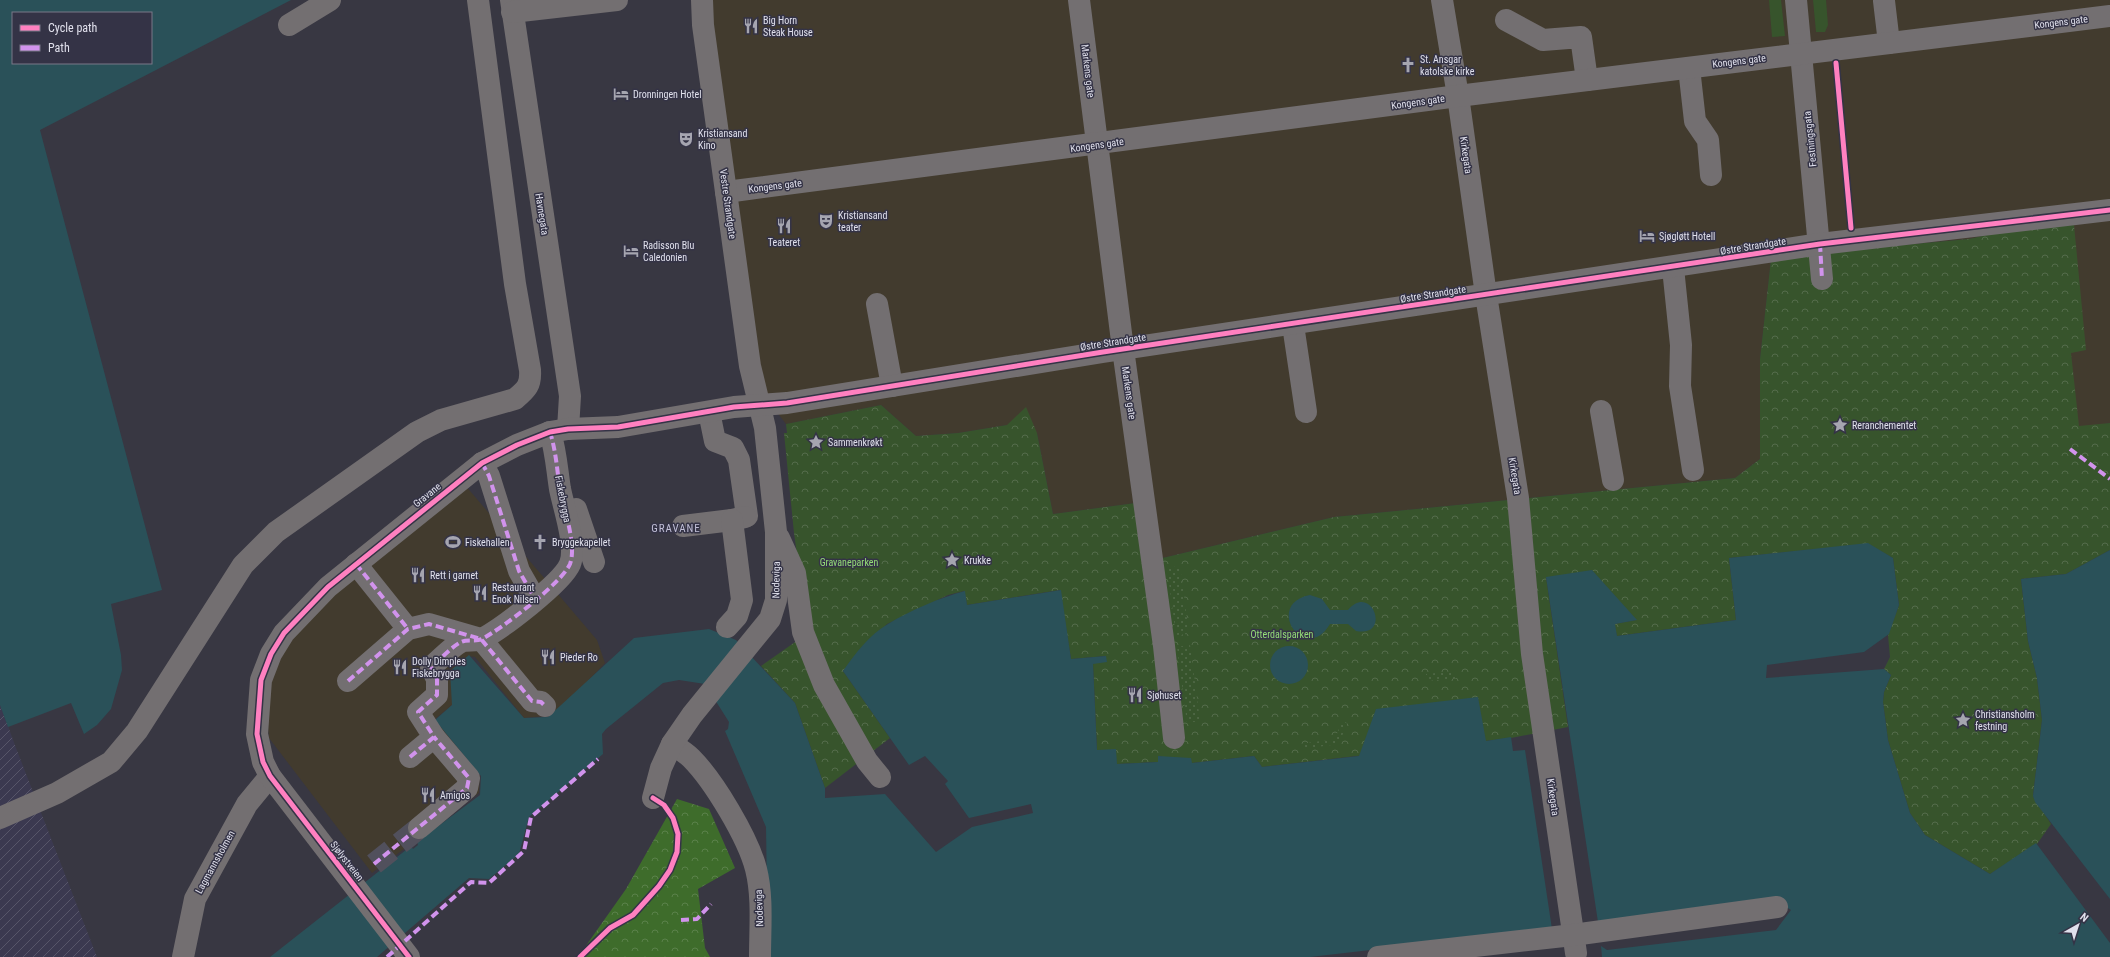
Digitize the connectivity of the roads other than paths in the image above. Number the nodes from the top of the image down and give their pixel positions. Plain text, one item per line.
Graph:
1 (330, 0) edge
2 (478, 0) edge
3 (617, 0) edge
4 (702, 0) edge
5 (1079, 0) edge
6 (1442, 0) edge
7 (1796, 0) edge
8 (1884, 1) edge
9 (511, 6) edge
10 (2110, 16) edge
11 (1506, 20) dead end
12 (289, 25) dead end
13 (1889, 42) junction
14 (1802, 53) junction
15 (1689, 68) junction
16 (1587, 80) junction
17 (1458, 96) junction
18 (1098, 145) junction
19 (1712, 175) dead end
20 (726, 192) junction
21 (2110, 210) edge
22 (1820, 244) junction
23 (1673, 268) junction
24 (1822, 279) dead end
25 (1486, 295) junction
26 (877, 304) dead end
27 (1293, 325) junction
28 (1123, 349) junction
29 (892, 386) junction
30 (760, 406) junction
31 (1601, 411) dead end
32 (709, 412) junction
33 (1306, 412) dead end
34 (559, 431) junction
35 (482, 463) junction
36 (1693, 470) dead end
37 (1613, 480) dead end
38 (740, 518) junction
39 (775, 522) junction
40 (683, 526) dead end
41 (594, 562) dead end
42 (356, 564) junction
43 (535, 599) junction
44 (727, 626) dead end
45 (408, 629) junction
46 (481, 640) junction
47 (348, 681) dead end
48 (545, 706) dead end
49 (434, 737) junction
50 (1174, 738) dead end
51 (672, 744) junction
52 (410, 757) dead end
53 (270, 776) junction
54 (880, 777) dead end
55 (653, 798) dead end
56 (0, 818) edge
57 (419, 828) tunnel mouth
58 (1777, 907) dead end
59 (1574, 944) junction
60 (408, 955) edge
61 (183, 957) edge
62 (760, 957) edge
63 (1378, 957) edge

1 - 12 street
2 - 56 street
3 - 9 street
4 - 20 street, Vestre Strandgate
5 - 18 street, Markens gate
6 - 17 street, Kirkegata
7 - 14 street, Festningsgata
8 - 13 street
9 - 34 street, Havnegata
10 - 13 street, Kongens gate
11 - 16 street
13 - 14 street, Kongens gate
14 - 15 street, Kongens gate
14 - 22 street, Festningsgata
15 - 16 street, Kongens gate
15 - 19 street
16 - 17 street, Kongens gate
17 - 18 street, Kongens gate
17 - 25 street, Kirkegata
18 - 20 street, Kongens gate
18 - 28 street, Markens gate
20 - 30 street, Vestre Strandgate
21 - 22 street, Østre Strandgate
22 - 23 street, Østre Strandgate
22 - 24 street, Festningsgata
23 - 25 street, Østre Strandgate
23 - 36 street
25 - 27 street, Østre Strandgate
25 - 59 street, Kirkegata
26 - 29 street
27 - 28 street, Østre Strandgate
27 - 33 street
28 - 29 street, Østre Strandgate
28 - 50 street, Markens gate
29 - 30 street, Østre Strandgate
30 - 32 street, Gravane
30 - 39 street, Nodeviga
31 - 37 street
32 - 34 street, Gravane
32 - 38 street
34 - 35 street, Gravane
34 - 41 street
34 - 43 street, Fiskebrygga
35 - 42 street, Gravane
35 - 43 street
38 - 39 street
38 - 40 street
38 - 44 street
39 - 51 street, Nodeviga
39 - 54 street
42 - 45 street
42 - 53 street, Gravane
43 - 46 street, Fiskebrygga
45 - 46 street
45 - 47 street
46 - 48 street
46 - 49 street, Fiskebrygga
49 - 52 street
49 - 57 street, Fiskebrygga
51 - 55 street, Nodeviga
51 - 62 street, Nodeviga
53 - 60 street, Sjølystveien
53 - 61 street, Lagmannsholmen
58 - 59 street
59 - 63 street

